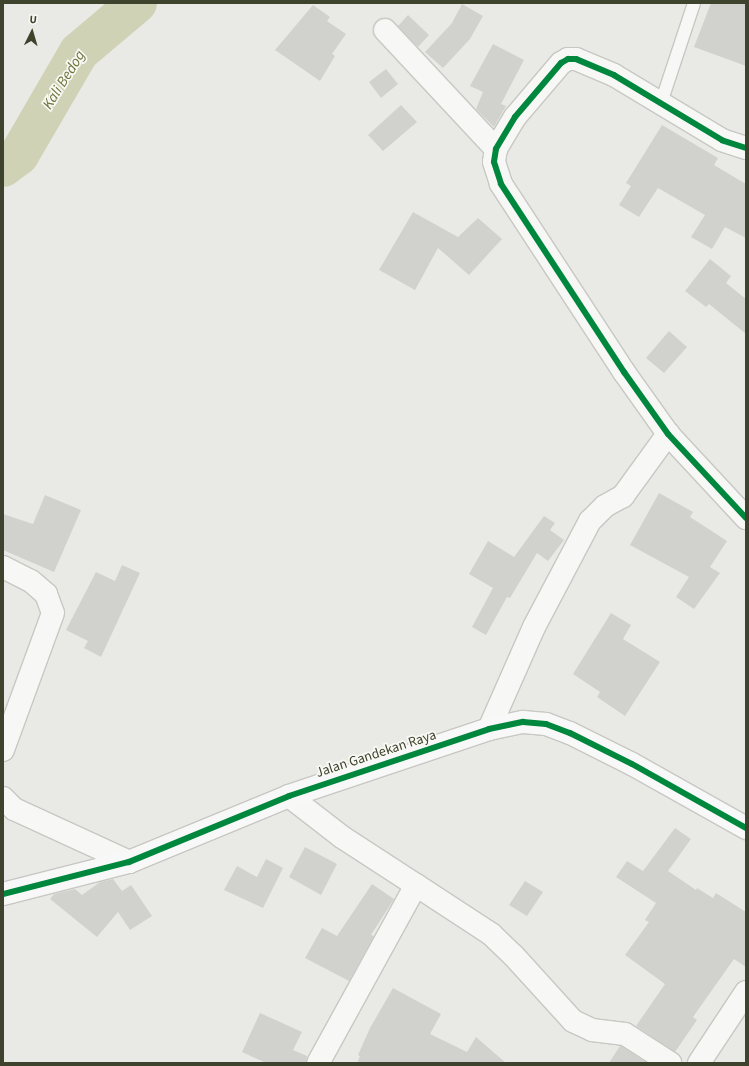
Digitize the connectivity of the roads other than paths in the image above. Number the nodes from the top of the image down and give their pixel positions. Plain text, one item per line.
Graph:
1 (694, 3) edge
2 (385, 30) dead end
3 (661, 103) junction
4 (746, 148) edge
5 (496, 149) junction
6 (668, 434) junction
7 (745, 514) edge
8 (3, 567) edge
9 (489, 729) junction
10 (3, 750) edge
11 (289, 796) junction
12 (3, 798) edge
13 (746, 828) edge
14 (129, 862) junction
15 (416, 885) junction
16 (3, 894) edge
17 (746, 992) edge
18 (318, 1063) edge
19 (670, 1063) edge
20 (699, 1063) edge

1 - 3 lane
2 - 5 street
3 - 4 street
3 - 5 street
5 - 6 street
6 - 7 street
6 - 9 street
8 - 10 street
9 - 11 street, Jalan Gandekan Raya
9 - 13 street, Jalan Gandekan Raya
11 - 14 street, Jalan Gandekan Raya
11 - 15 street
12 - 14 street
14 - 16 street, Jalan Gandekan Raya
15 - 18 street
15 - 19 street
17 - 20 street

